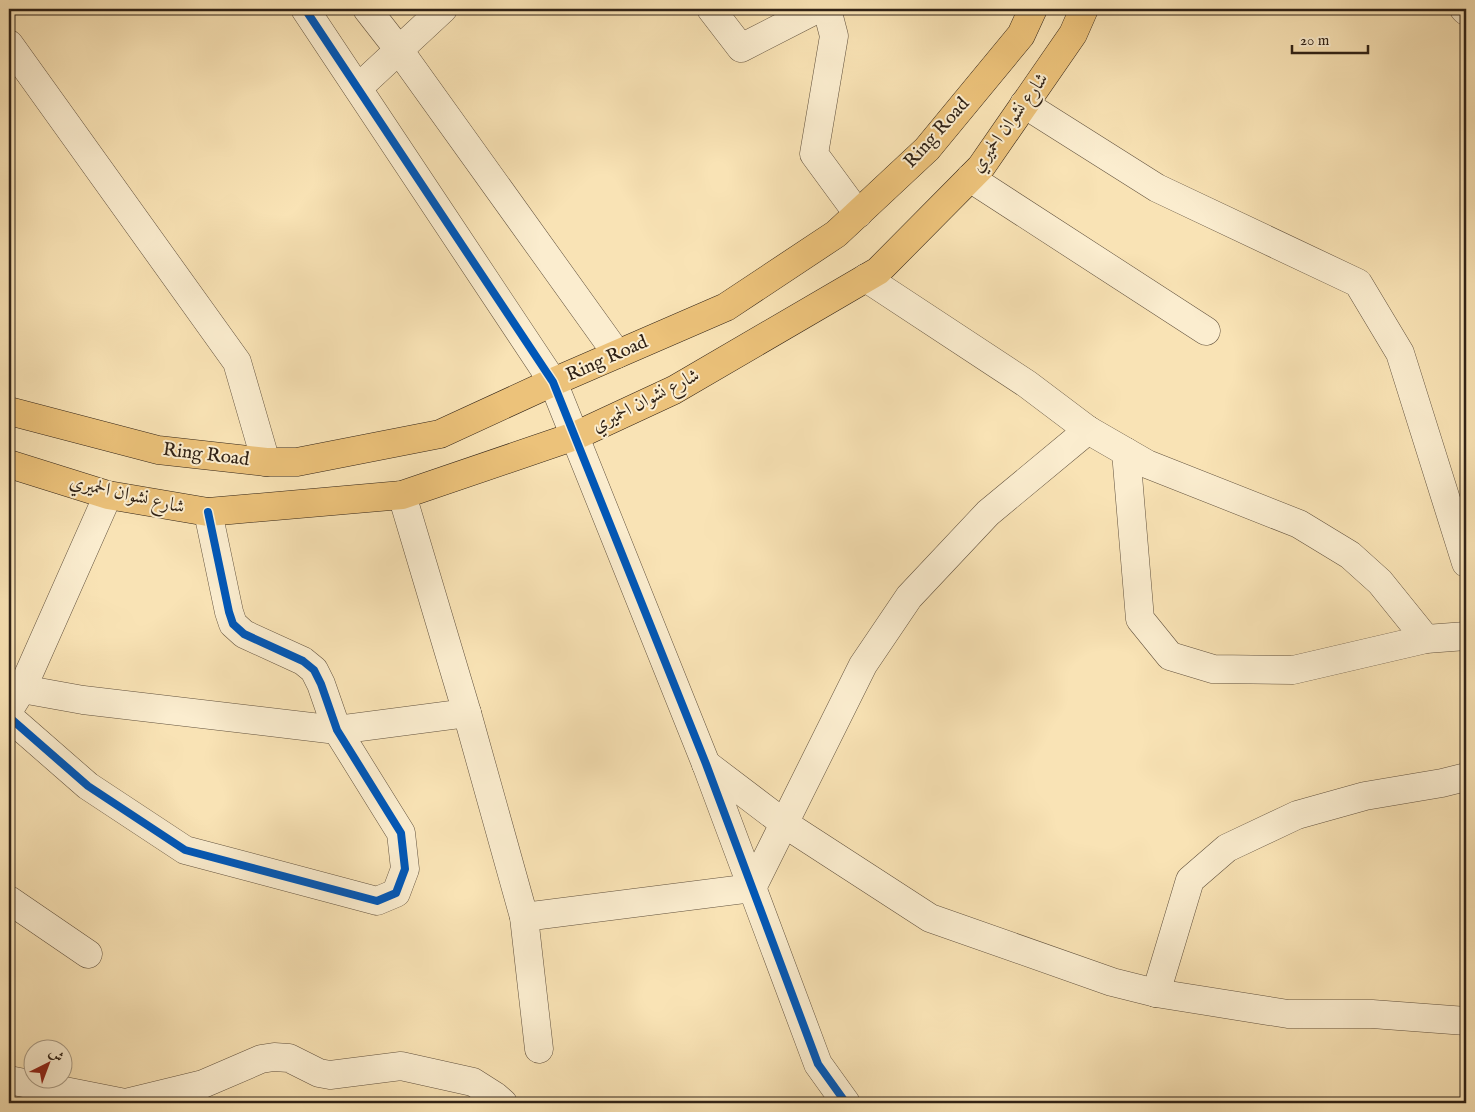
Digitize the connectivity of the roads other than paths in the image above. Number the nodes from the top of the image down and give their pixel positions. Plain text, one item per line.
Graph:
1 (305, 9) edge
2 (367, 9) edge
3 (443, 9) edge
4 (711, 9) edge
5 (817, 9) edge
6 (827, 9) edge
7 (1033, 9) edge
8 (1084, 9) edge
9 (9, 44) edge
10 (399, 50) junction
11 (358, 88) junction
12 (1024, 104) junction
13 (970, 178) junction
14 (858, 214) junction
15 (866, 278) junction
16 (1206, 331) dead end
17 (617, 354) junction
18 (553, 382) junction
19 (9, 411) edge
20 (1088, 430) junction
21 (575, 436) junction
22 (1126, 452) junction
23 (266, 462) junction
24 (9, 464) edge
25 (108, 494) junction
26 (402, 495) junction
27 (208, 512) junction
28 (1466, 562) edge
29 (1466, 636) edge
30 (1426, 638) junction
31 (15, 700) edge
32 (467, 713) junction
33 (9, 717) edge
34 (337, 730) junction
35 (706, 764) junction
36 (1466, 777) edge
37 (785, 824) junction
38 (752, 888) junction
39 (9, 900) edge
40 (524, 917) junction
41 (88, 954) dead end
42 (1156, 994) junction
43 (1466, 1021) edge
44 (539, 1049) dead end
45 (9, 1080) edge
46 (503, 1103) edge
47 (846, 1103) edge

1 - 11 street
2 - 10 street
3 - 10 street
4 - 5 street
6 - 14 street
7 - 14 main road, Ring Road
8 - 12 main road, شارع نشوان الحميري
9 - 23 street
10 - 11 street
10 - 17 street
11 - 18 street
12 - 13 main road, شارع نشوان الحميري
12 - 28 street
13 - 15 main road, شارع نشوان الحميري
13 - 16 street
14 - 17 main road, Ring Road
15 - 20 street
15 - 21 main road, شارع نشوان الحميري
17 - 18 main road, Ring Road
18 - 21 street
18 - 23 main road, Ring Road
19 - 23 main road, Ring Road
20 - 22 street
20 - 37 street
21 - 26 main road, شارع نشوان الحميري
21 - 35 street
22 - 30 street
22 - 30 street
24 - 25 main road, شارع نشوان الحميري
25 - 27 main road, شارع نشوان الحميري
25 - 31 street
26 - 27 main road, شارع نشوان الحميري
26 - 32 street
27 - 34 street
29 - 30 street
31 - 34 street
32 - 34 street
32 - 40 street
33 - 34 street
35 - 37 street
35 - 38 street
36 - 42 street
37 - 38 street
37 - 42 street
38 - 40 street
38 - 47 street
39 - 41 street
40 - 44 street
42 - 43 street
45 - 46 street

